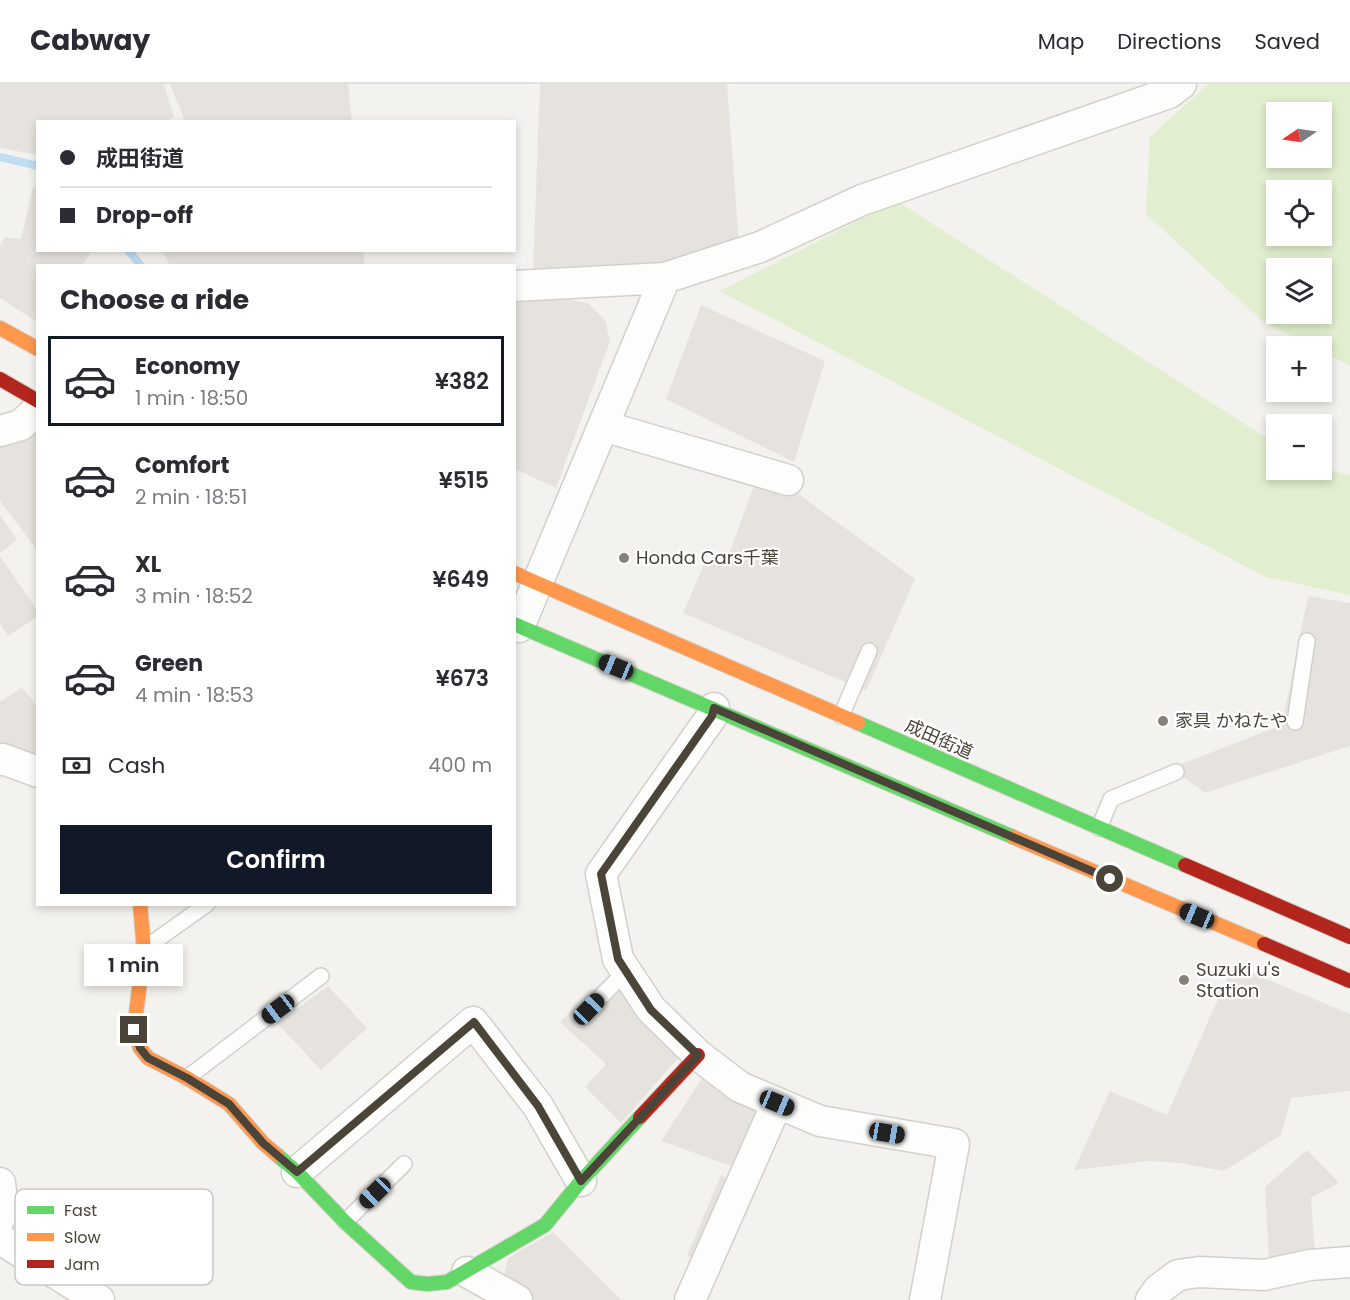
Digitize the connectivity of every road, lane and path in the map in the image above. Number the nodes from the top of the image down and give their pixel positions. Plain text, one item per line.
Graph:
1 (1181, 84) edge
2 (665, 278) junction
3 (516, 286) edge
4 (0, 328) edge
5 (36, 348) edge
6 (0, 378) edge
7 (36, 400) edge
8 (36, 411) edge
9 (603, 426) junction
10 (0, 431) edge
11 (788, 480) dead end
12 (526, 578) edge
13 (517, 626) edge
14 (1307, 641) dead end
15 (869, 651) dead end
16 (714, 708) junction
17 (842, 716) junction
18 (1295, 722) dead end
19 (0, 760) edge
20 (36, 771) edge
21 (1176, 772) dead end
22 (1099, 828) junction
23 (140, 906) edge
24 (204, 906) edge
25 (1350, 936) edge
26 (144, 949) junction
27 (625, 972) junction
28 (321, 976) dead end
29 (1350, 981) edge
30 (589, 1009) dead end
31 (698, 1055) junction
32 (187, 1078) junction
33 (777, 1103) junction
34 (405, 1164) dead end
35 (297, 1172) junction
36 (581, 1181) junction
37 (0, 1183) edge
38 (0, 1218) edge
39 (345, 1221) junction
40 (0, 1239) edge
41 (15, 1248) edge
42 (1350, 1262) edge
43 (467, 1272) junction
44 (75, 1285) edge
45 (99, 1300) edge
46 (517, 1300) edge
47 (690, 1300) edge
48 (926, 1300) edge
49 (1151, 1300) edge

1 - 2 street
2 - 3 street
2 - 9 street
4 - 5 main road
6 - 7 main road
8 - 10 street
9 - 11 street
9 - 12 street
12 - 13 street
12 - 17 main road, 成田街道
13 - 16 main road
14 - 18 lane
15 - 17 lane
16 - 27 street
16 - 29 main road
17 - 22 main road, 成田街道
19 - 20 street
21 - 22 lane
22 - 25 main road, 成田街道
23 - 26 main road
24 - 26 lane
26 - 32 main road
27 - 30 lane
27 - 31 street
28 - 32 lane
31 - 33 street
31 - 36 main road
32 - 35 main road
33 - 47 street
33 - 48 street
34 - 39 lane
35 - 36 street
35 - 39 main road
36 - 43 main road
37 - 38 street
39 - 43 main road
40 - 41 street
42 - 49 street
43 - 46 street
44 - 45 street

